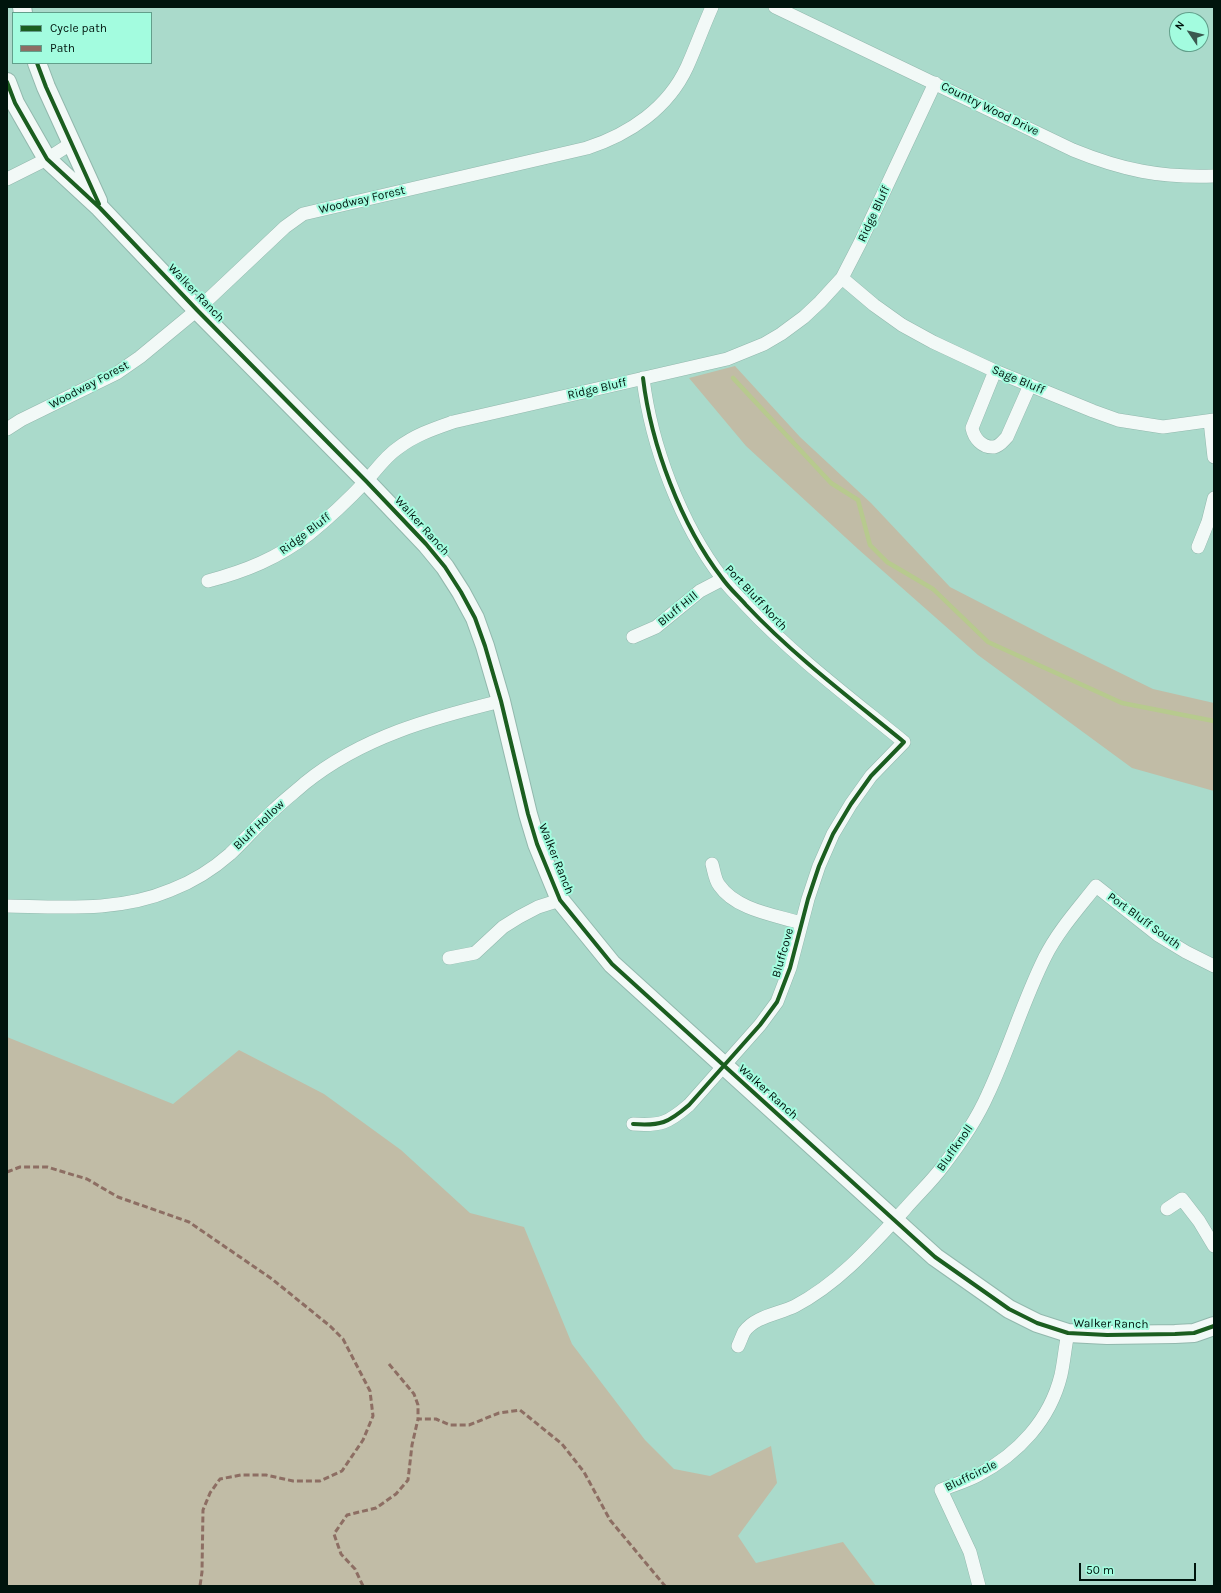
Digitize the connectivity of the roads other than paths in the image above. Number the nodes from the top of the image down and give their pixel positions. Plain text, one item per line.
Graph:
1 (712, 7) edge
2 (775, 7) edge
3 (37, 64) edge
4 (7, 82) edge
5 (935, 83) junction
6 (72, 143) junction
7 (47, 159) junction
8 (1214, 176) edge
9 (7, 179) edge
10 (100, 208) junction
11 (842, 278) junction
12 (197, 310) junction
13 (995, 370) junction
14 (643, 378) junction
15 (1030, 386) junction
16 (1212, 420) edge
17 (7, 429) edge
18 (1214, 457) edge
19 (366, 481) junction
20 (1214, 498) edge
21 (1198, 547) dead end
22 (722, 579) junction
23 (208, 581) dead end
24 (633, 637) dead end
25 (501, 701) junction
26 (904, 742) joint
27 (712, 864) dead end
28 (1096, 886) joint
29 (560, 900) junction
30 (7, 906) edge
31 (801, 923) junction
32 (449, 958) dead end
33 (1214, 966) edge
34 (724, 1065) junction
35 (634, 1124) dead end
36 (1167, 1209) dead end
37 (894, 1221) junction
38 (1214, 1246) edge
39 (1214, 1326) edge
40 (1068, 1333) junction
41 (738, 1346) dead end
42 (979, 1586) edge

1 - 12 street, Woodway Forest
2 - 5 street, Country Wood Drive
3 - 6 street, Walker Ranch
4 - 7 street, Walker Ranch
5 - 8 street, Country Wood Drive
5 - 11 street, Ridge Bluff
6 - 7 street
6 - 10 street, Walker Ranch
7 - 9 street
7 - 10 street, Walker Ranch
10 - 12 street, Walker Ranch
11 - 13 street, Sage Bluff
11 - 14 street, Ridge Bluff
12 - 17 street, Woodway Forest
12 - 19 street, Walker Ranch
13 - 15 street, Sage Bluff
13 - 15 street
14 - 19 street, Ridge Bluff
14 - 22 street, Port Bluff North
15 - 16 street, Sage Bluff
16 - 18 street
19 - 23 street, Ridge Bluff
19 - 25 street, Walker Ranch
20 - 21 street
22 - 24 street, Bluff Hill
22 - 26 street, Port Bluff North
25 - 29 street, Walker Ranch
25 - 30 street, Bluff Hollow
26 - 31 street, Bluffcove
27 - 31 street
28 - 33 street, Port Bluff South
28 - 37 street, Bluffknoll
29 - 32 street
29 - 34 street, Walker Ranch
31 - 34 street, Bluffcove
34 - 35 street, Bluffcove
34 - 37 street, Walker Ranch
36 - 38 street
37 - 40 street, Walker Ranch
37 - 41 street, Bluffknoll
39 - 40 street, Walker Ranch
40 - 42 street, Bluffcircle

